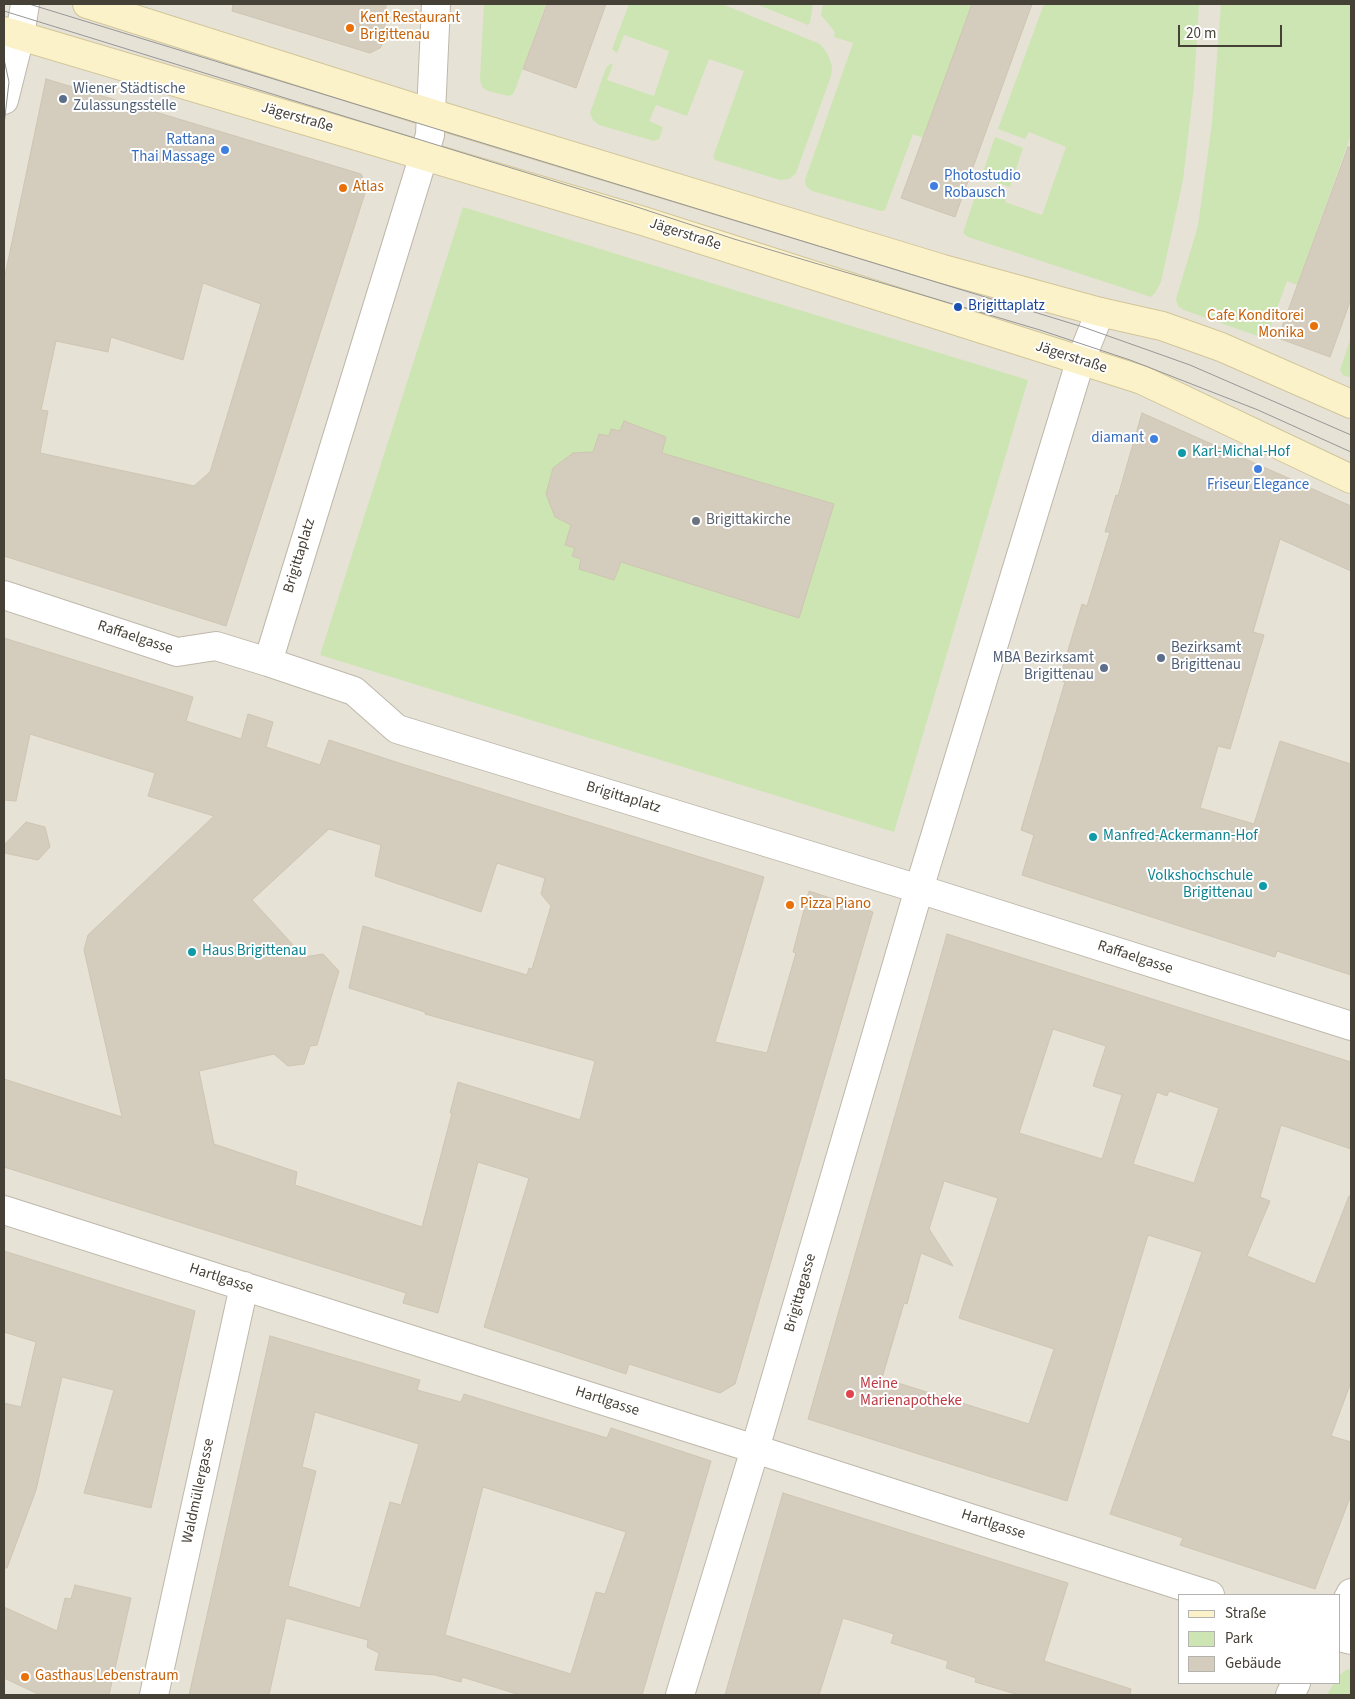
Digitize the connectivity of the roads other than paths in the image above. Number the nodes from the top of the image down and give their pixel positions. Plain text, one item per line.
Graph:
1 (25, 4) edge
2 (87, 4) edge
3 (436, 4) edge
4 (12, 33) edge
5 (4, 100) edge
6 (431, 112) junction
7 (424, 155) junction
8 (1100, 312) junction
9 (1080, 362) junction
10 (1351, 404) edge
11 (1351, 479) edge
12 (4, 595) edge
13 (268, 662) junction
14 (919, 889) junction
15 (1351, 1026) edge
16 (4, 1210) edge
17 (244, 1286) junction
18 (756, 1449) junction
19 (1351, 1592) edge
20 (1207, 1594) edge
21 (1340, 1614) edge
22 (154, 1695) edge
23 (680, 1695) edge

1 - 4 street
2 - 6 main road
3 - 6 street, Brigittaplatz
4 - 5 street
4 - 7 main road, Jägerstraße
6 - 7 street, Brigittaplatz
6 - 8 main road
7 - 9 main road, Jägerstraße
7 - 13 street, Brigittaplatz
8 - 9 street
8 - 10 main road
9 - 11 main road, Jägerstraße
9 - 14 street
12 - 13 street, Raffaelgasse
13 - 14 street, Brigittaplatz
14 - 15 street, Raffaelgasse
14 - 18 street, Brigittagasse
16 - 17 street, Hartlgasse
17 - 18 street, Hartlgasse
17 - 22 street, Waldmüllergasse
18 - 20 street, Hartlgasse
18 - 23 street, Brigittagasse
19 - 21 street

